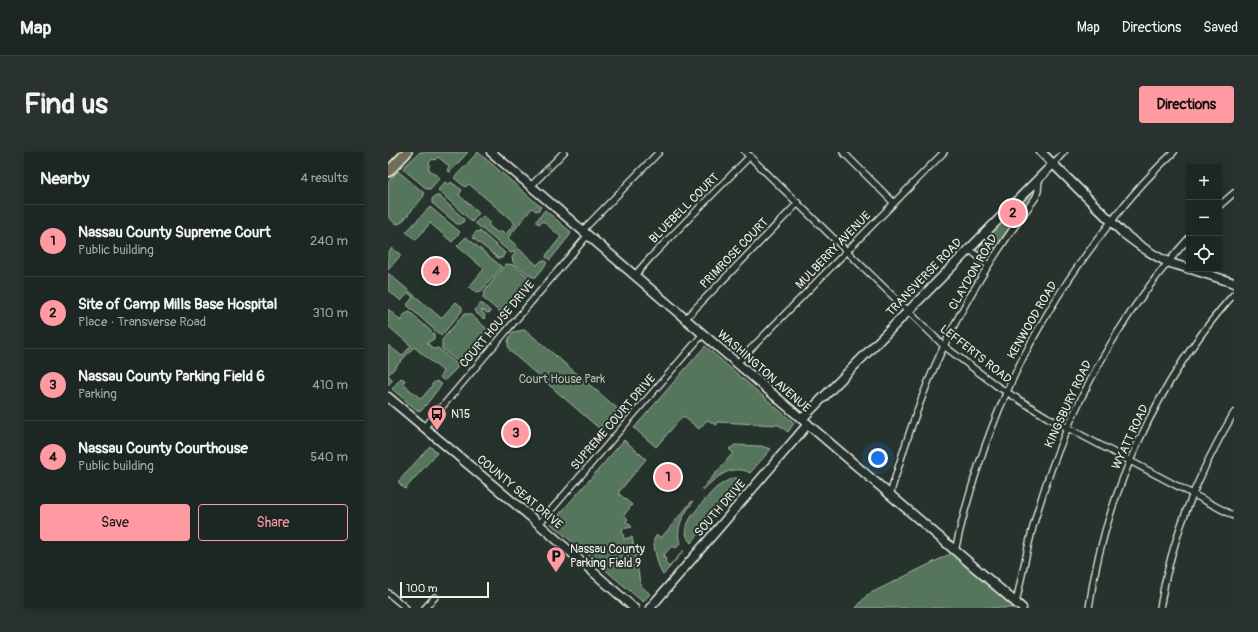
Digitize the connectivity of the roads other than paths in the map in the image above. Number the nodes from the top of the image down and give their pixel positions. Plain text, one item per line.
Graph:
1 (407, 152) edge
2 (492, 152) edge
3 (564, 152) edge
4 (659, 152) edge
5 (843, 152) edge
6 (1041, 152) edge
7 (1064, 152) edge
8 (1174, 152) edge
9 (942, 153) edge
10 (748, 154) edge
11 (1052, 164) junction
12 (388, 172) edge
13 (1039, 178) junction
14 (531, 186) junction
15 (1234, 193) edge
16 (894, 203) junction
17 (1222, 203) edge
18 (798, 204) junction
19 (1111, 221) junction
20 (585, 233) junction
21 (1186, 241) edge
22 (969, 249) junction
23 (847, 251) junction
24 (1168, 262) junction
25 (988, 265) junction
26 (1186, 268) edge
27 (1200, 272) edge
28 (635, 275) junction
29 (1234, 282) edge
30 (1234, 294) edge
31 (908, 311) junction
32 (686, 319) junction
33 (703, 334) junction
34 (944, 346) junction
35 (737, 363) junction
36 (1006, 392) junction
37 (388, 397) edge
38 (1234, 413) edge
39 (805, 422) junction
40 (424, 428) junction
41 (1068, 428) junction
42 (1130, 461) junction
43 (1193, 494) junction
44 (890, 495) junction
45 (1234, 516) edge
46 (539, 524) junction
47 (955, 551) junction
48 (388, 593) edge
49 (435, 597) dead end
50 (1019, 606) edge
51 (406, 608) edge
52 (425, 608) edge
53 (634, 608) edge
54 (650, 608) edge
55 (1089, 608) edge
56 (1160, 608) edge

1 - 12 main road
2 - 14 street, WASHINGTON AVENUE
14 -> 3 street
4 - 20 street, COURT HOUSE DRIVE
5 - 16 street
6 - 11 street
7 - 11 street, TRANSVERSE ROAD
8 - 19 street, KENWOOD ROAD
9 - 16 street, MULBERRY AVENUE
10 - 18 street, LEFFERTS ROAD
10 - 28 street, BLUEBELL COURT
11 - 13 street, TRANSVERSE ROAD
11 - 19 street
13 - 22 street, TRANSVERSE ROAD
13 - 25 street, CLAYDON ROAD
14 - 20 street, WASHINGTON AVENUE
15 - 17 street
16 - 23 street, MULBERRY AVENUE
18 - 23 street, LEFFERTS ROAD
18 - 32 street, PRIMROSE COURT
19 - 24 street
19 - 36 street, KENWOOD ROAD
20 - 28 street, WASHINGTON AVENUE
20 - 40 street, COURT HOUSE DRIVE
21 - 24 street, KINGSBURY ROAD
22 - 25 street
22 - 31 street, TRANSVERSE ROAD
23 - 31 street, LEFFERTS ROAD
23 - 35 street, MULBERRY AVENUE
24 - 26 street
24 - 41 street, KINGSBURY ROAD
25 - 34 street, CLAYDON ROAD
27 - 29 street
28 - 32 street, WASHINGTON AVENUE
30 - 42 street, WYATT ROAD
31 - 34 street, LEFFERTS ROAD
31 - 39 street, TRANSVERSE ROAD
32 - 33 street, WASHINGTON AVENUE
33 - 35 street, WASHINGTON AVENUE
33 - 46 street, SUPREME COURT DRIVE
34 - 36 street, LEFFERTS ROAD
34 - 44 street, CLAYDON ROAD
35 - 39 street, WASHINGTON AVENUE
36 - 41 street, LEFFERTS ROAD
36 - 47 street, KENWOOD ROAD
37 - 40 street, COUNTY SEAT DRIVE
38 - 43 street
39 - 44 street, WASHINGTON AVENUE
39 - 54 street, SOUTH DRIVE
40 - 46 street, COUNTY SEAT DRIVE
41 - 42 street, LEFFERTS ROAD
41 - 50 street, KINGSBURY ROAD
42 - 43 street, LEFFERTS ROAD
42 - 55 street, WYATT ROAD
43 - 45 street, LEFFERTS ROAD
43 - 56 street
44 - 47 street, WASHINGTON AVENUE
46 - 53 street, COUNTY SEAT DRIVE
47 - 50 street, WASHINGTON AVENUE
48 - 51 street
49 - 52 street

